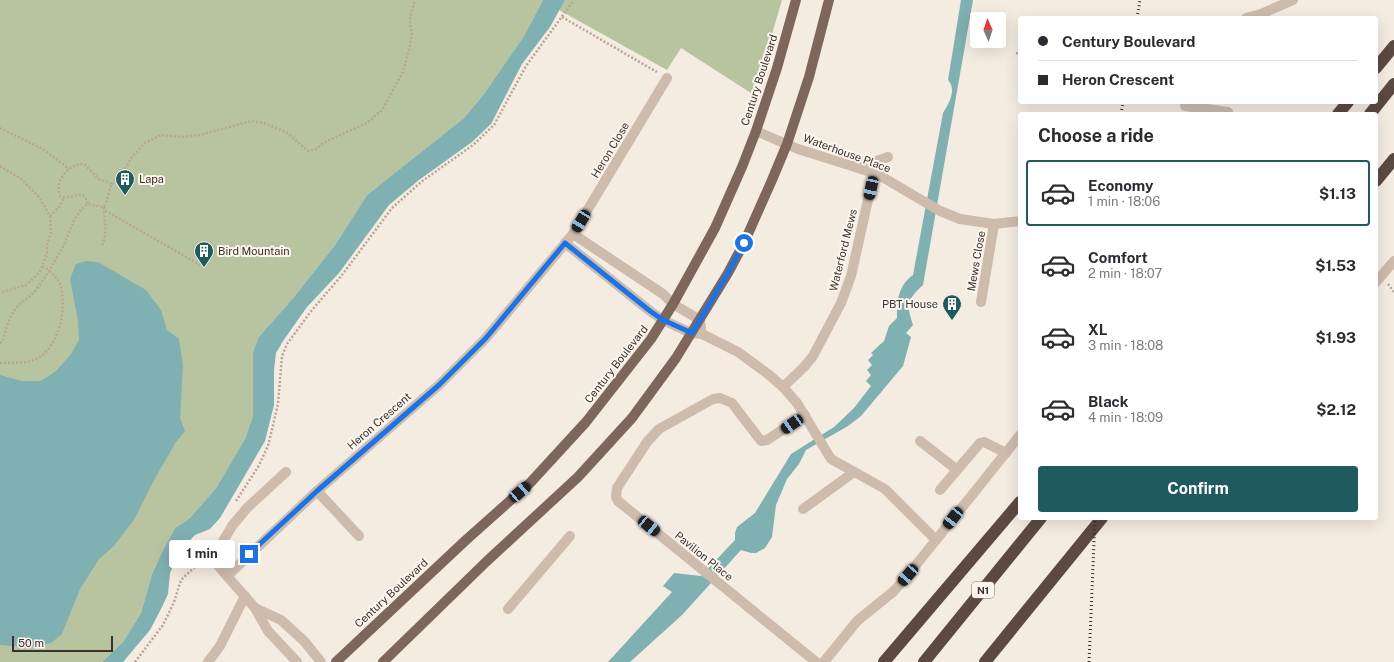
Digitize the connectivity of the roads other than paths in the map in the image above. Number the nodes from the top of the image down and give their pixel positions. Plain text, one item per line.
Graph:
1 (796, 0) edge
2 (829, 0) edge
3 (1293, 0) edge
4 (1261, 16) edge
5 (1394, 46) edge
6 (1378, 66) edge
7 (667, 78) road end
8 (1394, 84) edge
9 (1346, 104) edge
10 (1378, 104) edge
11 (1378, 104) edge
12 (1185, 107) edge
13 (1228, 112) dead end
14 (1340, 112) edge
15 (1372, 112) edge
16 (756, 130) junction
17 (787, 144) junction
18 (888, 157) dead end
19 (1394, 159) edge
20 (838, 162) junction
21 (874, 173) junction
22 (1378, 179) edge
23 (1018, 221) edge
24 (994, 224) junction
25 (573, 234) junction
26 (565, 243) junction
27 (1394, 261) edge
28 (1378, 280) edge
29 (981, 302) dead end
30 (673, 304) junction
31 (663, 320) junction
32 (700, 320) junction
33 (697, 333) junction
34 (783, 387) junction
35 (805, 415) junction
36 (1018, 438) edge
37 (920, 441) dead end
38 (1006, 453) junction
39 (956, 469) junction
40 (286, 472) dead end
41 (854, 472) junction
42 (940, 490) dead end
43 (317, 491) junction
44 (1018, 504) edge
45 (1018, 507) edge
46 (802, 509) dead end
47 (1039, 520) edge
48 (1100, 520) edge
49 (359, 536) dead end
50 (570, 536) dead end
51 (936, 540) junction
52 (227, 576) junction
53 (245, 596) junction
54 (255, 608) junction
55 (508, 609) dead end
56 (208, 662) edge
57 (297, 662) edge
58 (321, 662) edge
59 (336, 662) edge
60 (383, 662) edge
61 (816, 662) edge
62 (824, 662) edge
63 (884, 662) edge
64 (892, 662) edge
65 (924, 662) edge
66 (985, 662) edge

1 - 16 main road, Century Boulevard
2 - 17 main road
3 - 4 street
5 - 6 highway
7 - 25 street, Heron Close
8 - 11 highway
9 - 14 highway
10 - 15 highway
12 - 13 street
16 - 17 street, Waterhouse Place
16 - 30 main road, Century Boulevard
17 - 20 street, Waterhouse Place
17 - 32 main road
18 - 20 street
19 - 22 highway
20 - 21 street, Waterhouse Place
21 - 24 street, Waterhouse Place
21 - 34 street, Waterford Mews
23 - 24 street, Waterhouse Place
24 - 29 street, Mews Close
25 - 26 street, Heron Crescent
25 - 30 street
26 - 31 street
26 - 43 street, Heron Crescent
27 - 28 street
30 - 31 main road, Century Boulevard
30 - 32 street
31 - 33 street
31 - 59 main road, Century Boulevard
32 - 33 main road
33 - 34 street
33 - 60 main road
34 - 35 street
35 - 41 street
35 - 61 street, Pavilion Place
36 - 38 street
37 - 39 street
38 - 39 street
38 - 51 street
39 - 42 street
40 - 52 street
41 - 46 street
41 - 51 street
43 - 49 street
43 - 52 street, Heron Crescent
44 - 63 highway
45 - 64 highway
47 - 65 highway, N1
48 - 66 highway
50 - 55 street
51 - 62 street
52 - 53 street
53 - 54 street
53 - 56 street
54 - 57 street
54 - 58 street

